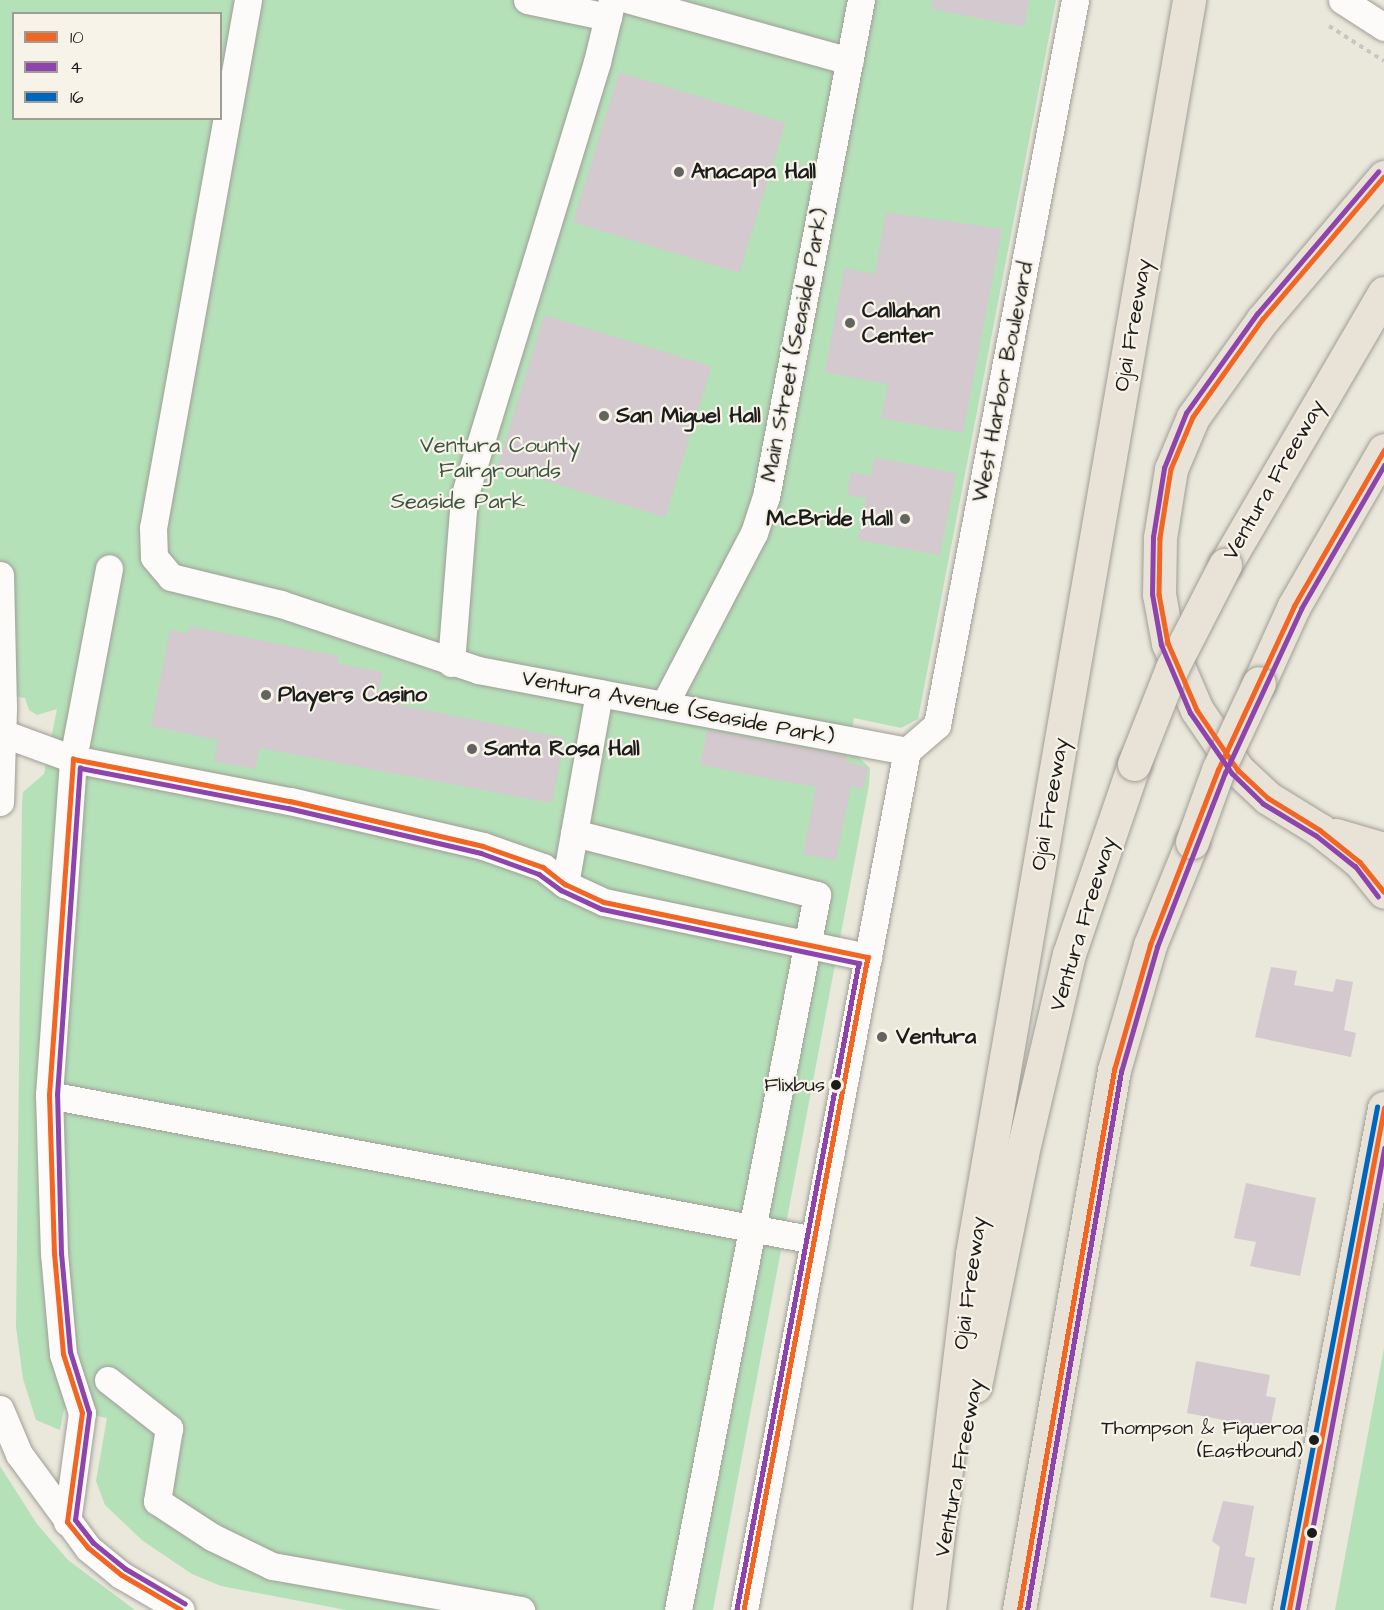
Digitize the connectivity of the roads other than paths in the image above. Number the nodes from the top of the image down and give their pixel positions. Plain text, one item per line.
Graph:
1 (248, 0) edge
2 (527, 0) edge
3 (630, 0) edge
4 (861, 0) edge
5 (1075, 0) edge
6 (1189, 0) edge
7 (1342, 0) edge
8 (610, 8) edge
9 (1384, 27) edge
10 (850, 61) junction
11 (1384, 177) edge
12 (1384, 292) edge
13 (1384, 450) edge
14 (109, 568) dead end
15 (0, 574) edge
16 (450, 663) junction
17 (599, 693) junction
18 (663, 705) junction
19 (2, 733) junction
20 (907, 751) junction
21 (73, 759) junction
22 (0, 802) edge
23 (1320, 830) junction
24 (574, 833) junction
25 (1384, 849) edge
26 (565, 884) junction
27 (1384, 892) edge
28 (808, 945) junction
29 (868, 957) junction
30 (49, 1095) junction
31 (1384, 1108) edge
32 (1376, 1195) edge
33 (752, 1229) junction
34 (814, 1240) junction
35 (108, 1380) dead end
36 (0, 1409) edge
37 (67, 1521) junction
38 (181, 1610) edge
39 (521, 1610) edge
40 (678, 1610) edge
41 (744, 1610) edge
42 (930, 1610) edge
43 (1019, 1610) edge
44 (1289, 1610) edge

1 - 16 street, Ventura Avenue (Seaside Park)
2 - 8 street
3 - 10 street
4 - 10 street, Main Street (Seaside Park)
5 - 20 street, West Harbor Boulevard
6 - 42 main road, Ojai Freeway
7 - 9 street
8 - 16 street
10 - 18 street, Main Street (Seaside Park)
11 - 23 main road
12 - 42 main road, Ventura Freeway, bridge
13 - 43 main road, bridge
14 - 21 street
15 - 19 street
16 - 17 street, Ventura Avenue (Seaside Park)
17 - 18 street, Ventura Avenue (Seaside Park)
17 - 24 street
18 - 20 street, Ventura Avenue (Seaside Park)
19 - 21 street
19 - 22 street
20 - 29 street
21 - 26 street
21 - 30 street
23 - 25 main road
23 - 27 main road
24 - 26 street
24 - 28 street
26 - 28 street
28 - 29 street
28 - 33 street
29 - 34 street
30 - 33 street
30 - 37 street
31 - 32 main road
32 - 44 main road
33 - 34 street
33 - 40 street
34 - 41 street
35 - 39 street
36 - 37 street
37 - 38 street

